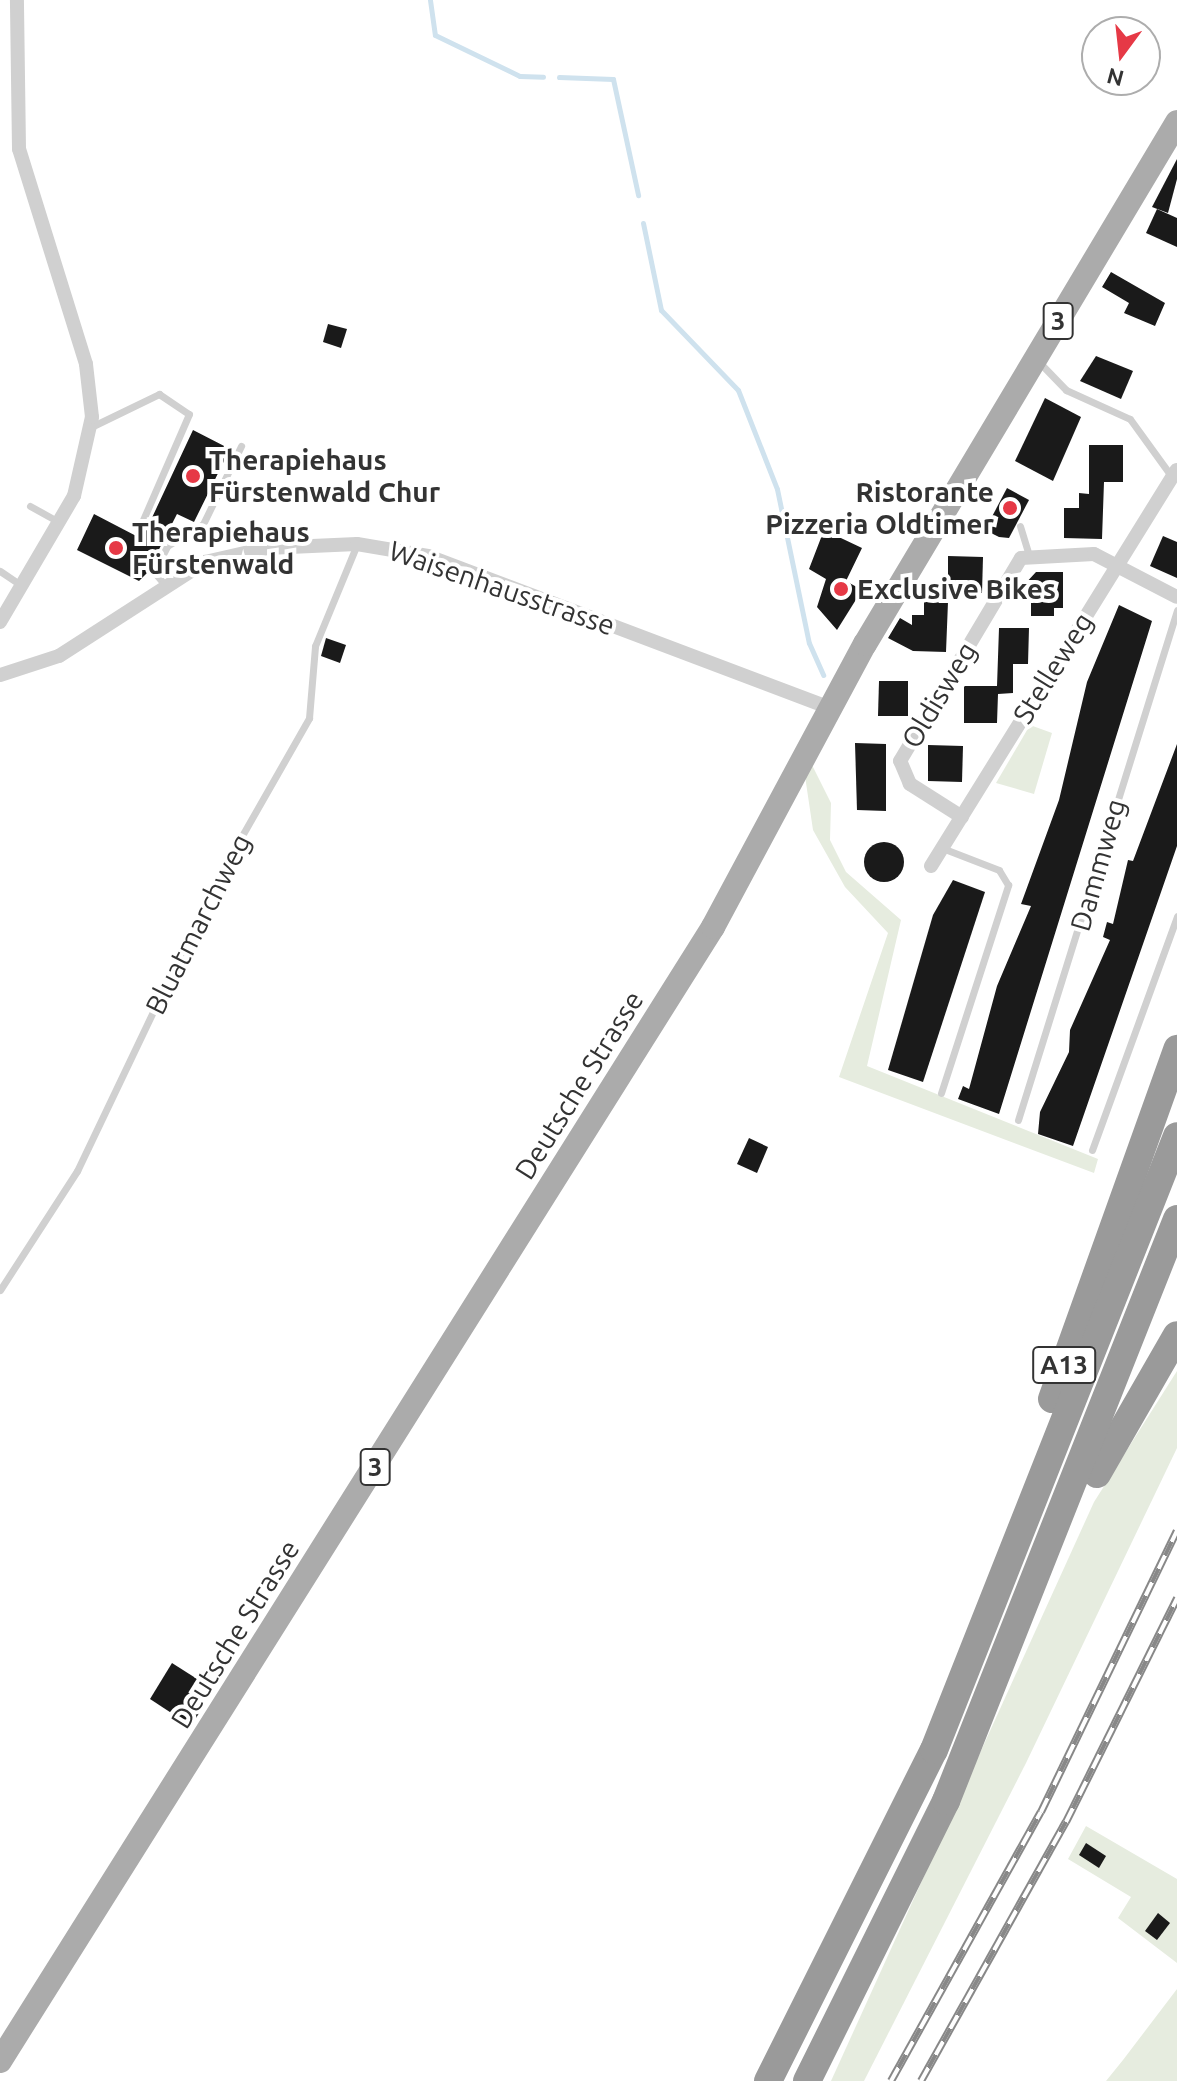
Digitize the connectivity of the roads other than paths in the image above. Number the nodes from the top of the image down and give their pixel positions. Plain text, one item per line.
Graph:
1 (17, 0) edge
2 (1177, 122) edge
3 (1035, 359) junction
4 (91, 427) junction
5 (241, 446) dead end
6 (1174, 473) edge
7 (30, 506) dead end
8 (142, 522) dead end
9 (61, 523) junction
10 (1020, 526) dead end
11 (357, 544) junction
12 (1028, 553) junction
13 (1116, 567) junction
14 (0, 571) edge
15 (165, 585) junction
16 (23, 587) junction
17 (1177, 597) edge
18 (1177, 610) edge
19 (0, 622) edge
20 (0, 675) edge
21 (831, 708) junction
22 (962, 817) junction
23 (942, 848) junction
24 (931, 866) dead end
25 (1177, 916) edge
26 (1177, 1049) edge
27 (941, 1093) dead end
28 (1018, 1120) dead end
29 (1177, 1136) edge
30 (1092, 1150) dead end
31 (1177, 1219) edge
32 (0, 1290) edge
33 (1177, 1335) edge
34 (1011, 1647) junction
35 (961, 1685) junction
36 (0, 2061) edge
37 (768, 2081) edge
38 (807, 2081) edge

1 - 4 street
2 - 3 main road, Deutsche Strasse / 3
3 - 6 lane
3 - 21 main road, Deutsche Strasse / 3
4 - 8 lane
4 - 9 street
5 - 15 lane
6 - 13 street, Stelleweg
7 - 9 lane
9 - 16 street
10 - 12 lane
11 - 15 street, Waisenhausstrasse
11 - 21 street, Waisenhausstrasse
11 - 32 lane, Bluatmarchweg
12 - 13 street
12 - 22 street, Oldisweg
13 - 17 street
13 - 22 street, Stelleweg
14 - 16 lane
15 - 20 street, Waisenhausstrasse
16 - 19 street
18 - 28 lane, Dammweg
21 - 36 main road, Deutsche Strasse / 3
22 - 23 street, Stelleweg
23 - 24 street, Stelleweg
23 - 27 lane
25 - 30 lane
26 - 35 highway, A13
29 - 35 highway, A13
31 - 34 highway, A13
33 - 34 highway, A13
34 - 38 highway, A13
35 - 37 highway, A13

